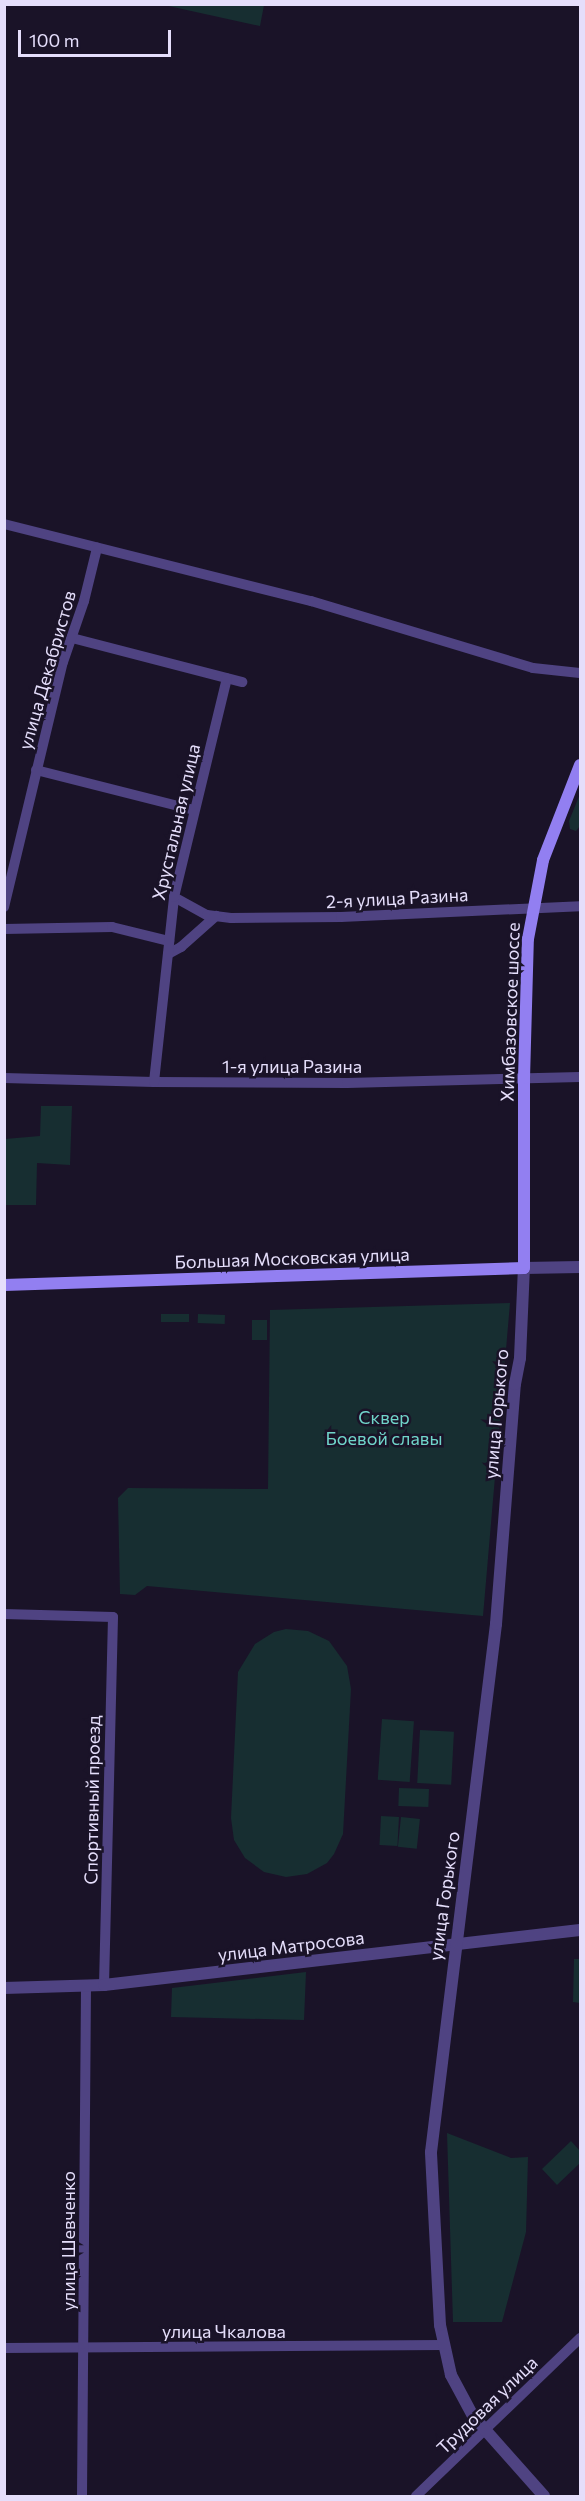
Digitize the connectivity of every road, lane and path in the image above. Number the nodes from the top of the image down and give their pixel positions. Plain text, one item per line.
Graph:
1 (4, 524) edge
2 (98, 548) junction
3 (72, 638) junction
4 (580, 673) edge
5 (228, 678) junction
6 (242, 682) dead end
7 (580, 765) edge
8 (36, 770) junction
9 (194, 810) junction
10 (174, 897) junction
11 (580, 906) edge
12 (4, 907) edge
13 (532, 908) junction
14 (216, 916) junction
15 (4, 929) edge
16 (169, 940) junction
17 (168, 954) junction
18 (580, 1077) edge
19 (4, 1078) edge
20 (524, 1078) junction
21 (154, 1083) junction
22 (580, 1267) edge
23 (524, 1268) junction
24 (4, 1285) edge
25 (4, 1614) edge
26 (580, 1930) edge
27 (456, 1944) junction
28 (104, 1985) junction
29 (86, 1986) junction
30 (4, 1988) edge
31 (580, 2337) edge
32 (443, 2345) junction
33 (4, 2348) edge
34 (84, 2349) junction
35 (485, 2430) junction
36 (82, 2496) edge
37 (416, 2496) edge
38 (544, 2496) edge

1 - 2 street
2 - 3 street, улица Декабристов
2 - 4 street
3 - 5 street
3 - 8 street, улица Декабристов
5 - 6 street
5 - 9 street, Хрустальная улица
7 - 13 main road, Химбазовское шоссе
8 - 9 street
8 - 12 street, улица Декабристов
9 - 10 street, Хрустальная улица
10 - 14 street, 2-я улица Разина
10 - 16 street, Хрустальная улица
11 - 13 street, 2-я улица Разина
13 - 14 street, 2-я улица Разина
13 - 20 main road, Химбазовское шоссе
14 - 17 street
15 - 16 street
16 - 17 street, Хрустальная улица
17 - 21 street, Хрустальная улица
18 - 20 street, 1-я улица Разина
19 - 21 street, 1-я улица Разина
20 - 21 street, 1-я улица Разина
20 - 23 main road, Химбазовское шоссе
22 - 23 street, Большая Московская улица
23 - 24 main road, Большая Московская улица
23 - 27 street, улица Горького
25 - 28 street, Спортивный проезд
26 - 27 street, улица Матросова
27 - 28 street, улица Матросова
27 - 32 street, улица Горького
28 - 29 street, улица Матросова
29 - 30 street, улица Матросова
29 - 34 street, улица Шевченко
31 - 35 street, Трудовая улица
32 - 34 street, улица Чкалова
32 - 35 street, улица Горького
33 - 34 street, улица Чкалова
34 - 36 street, улица Шевченко
35 - 37 street, Трудовая улица
35 - 38 street, улица Горького

